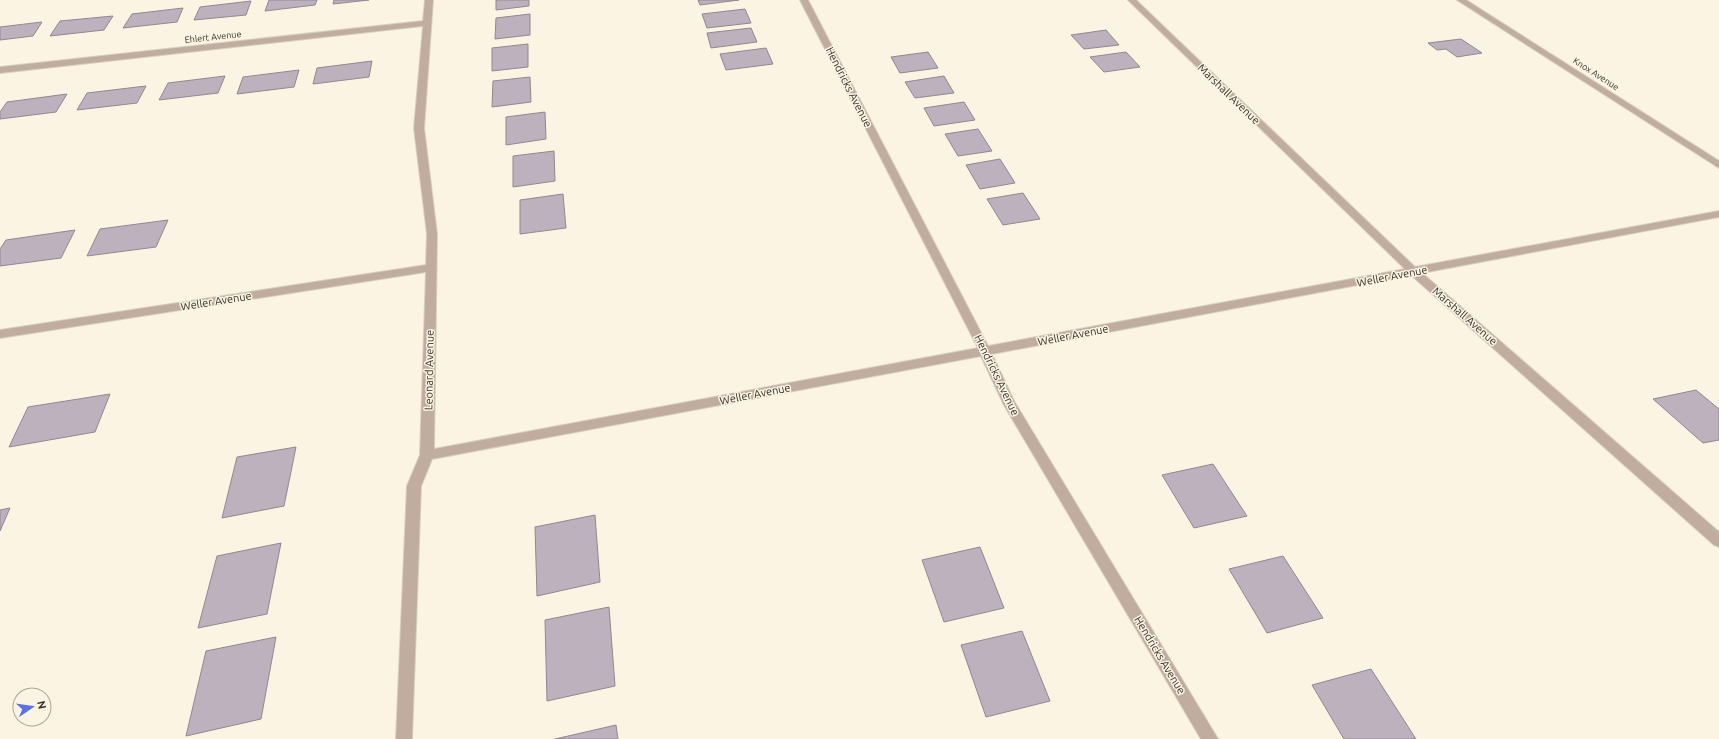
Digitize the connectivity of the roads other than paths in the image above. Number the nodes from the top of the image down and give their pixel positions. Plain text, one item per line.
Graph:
1 (429, 0) edge
2 (804, 0) edge
3 (1132, 0) edge
4 (1461, 0) edge
5 (427, 23) junction
6 (0, 70) edge
7 (1719, 165) edge
8 (1719, 214) edge
9 (431, 268) junction
10 (1414, 272) junction
11 (0, 334) edge
12 (985, 351) junction
13 (427, 455) junction
14 (1719, 540) edge
15 (404, 739) edge
16 (1210, 739) edge

1 - 5 street, Leonard Avenue
2 - 12 street, Hendricks Avenue
3 - 10 street, Marshall Avenue
4 - 7 street, Knox Avenue
5 - 6 street, Ehlert Avenue
5 - 9 street, Leonard Avenue
8 - 10 street, Weller Avenue
9 - 11 street, Weller Avenue
9 - 13 street, Leonard Avenue
10 - 12 street, Weller Avenue
10 - 14 street, Marshall Avenue
12 - 13 street, Weller Avenue
12 - 16 street, Hendricks Avenue
13 - 15 street, Leonard Avenue

